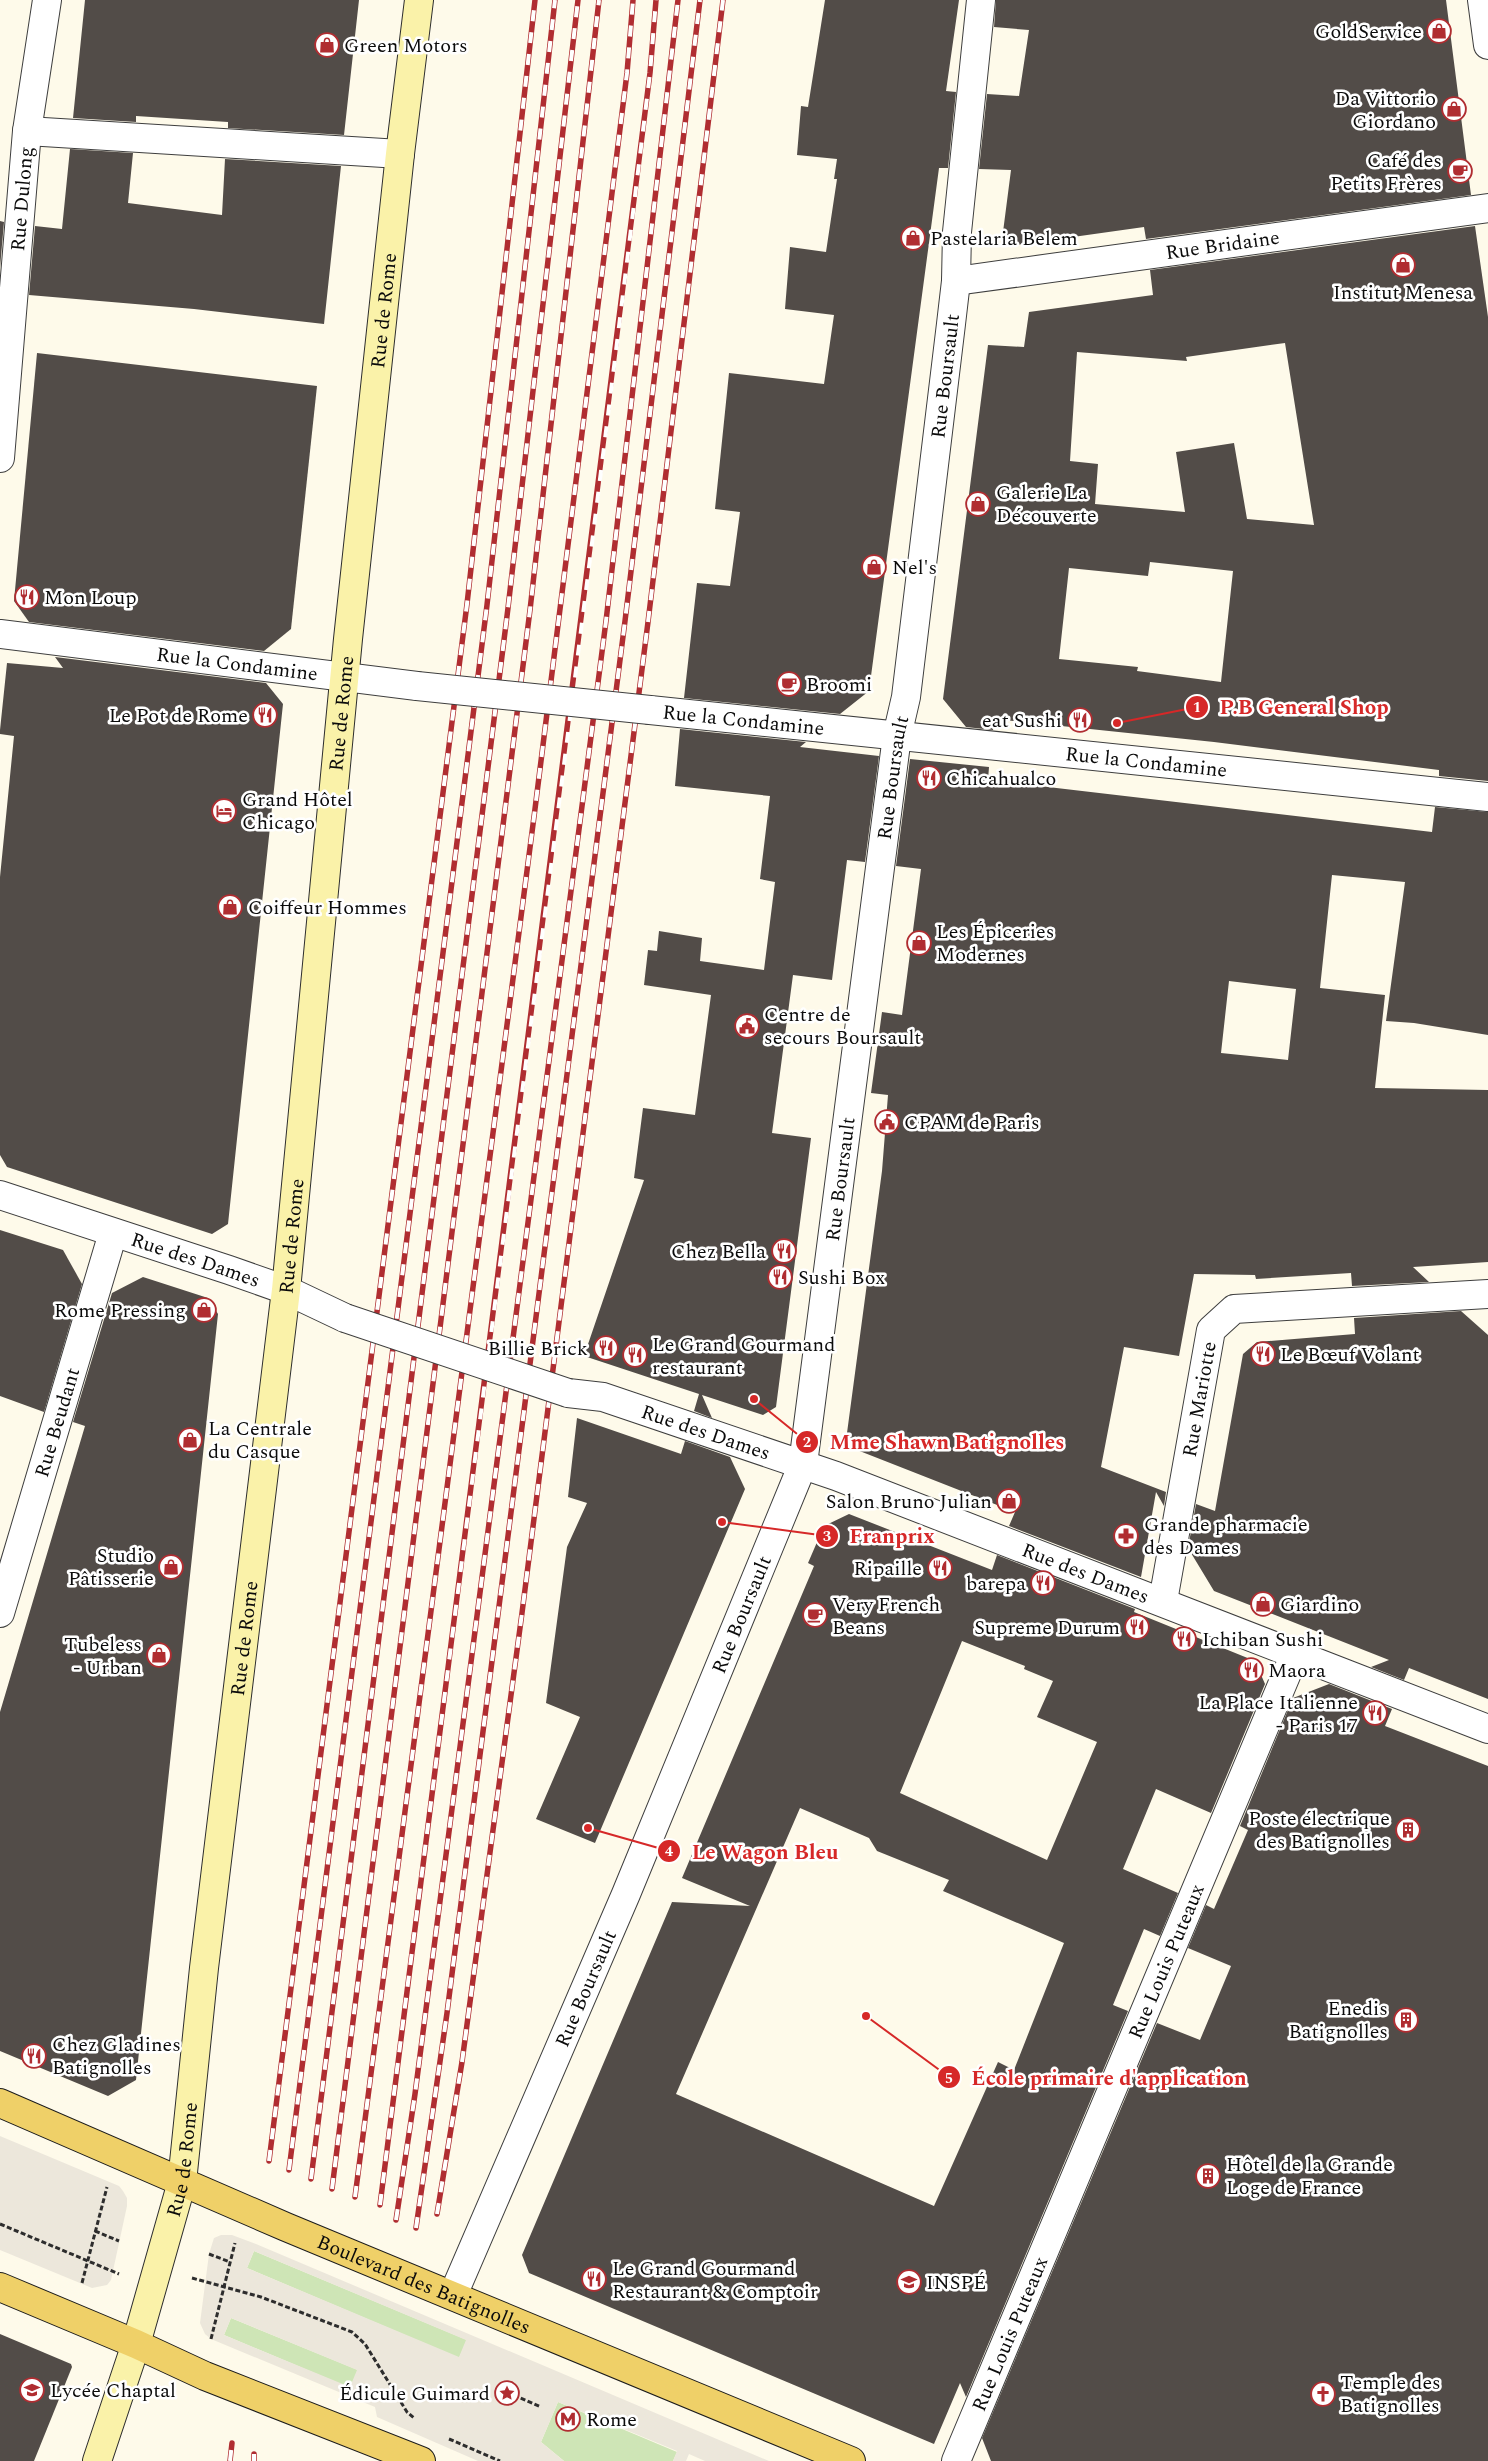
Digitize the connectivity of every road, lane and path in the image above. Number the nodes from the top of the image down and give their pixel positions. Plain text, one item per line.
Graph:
1 (46, 0) edge
2 (418, 0) edge
3 (981, 0) edge
4 (1482, 0) edge
5 (1488, 45) edge
6 (27, 131) junction
7 (400, 154) junction
8 (1488, 208) edge
9 (956, 280) junction
10 (0, 458) edge
11 (0, 634) edge
12 (345, 678) junction
13 (897, 736) junction
14 (1488, 797) edge
15 (0, 1195) edge
16 (113, 1233) junction
17 (286, 1290) junction
18 (1488, 1294) edge
19 (804, 1464) junction
20 (1163, 1601) junction
21 (0, 1613) edge
22 (1295, 1654) junction
23 (1488, 1729) edge
24 (0, 2102) edge
25 (108, 2182) dead end
26 (182, 2182) junction
27 (0, 2224) edge
28 (96, 2231) junction
29 (236, 2236) dead end
30 (119, 2241) dead end
31 (209, 2254) dead end
32 (88, 2261) junction
33 (230, 2262) junction
34 (112, 2271) dead end
35 (206, 2282) dead end
36 (82, 2284) dead end
37 (0, 2287) edge
38 (224, 2287) junction
39 (453, 2295) junction
40 (211, 2339) dead end
41 (136, 2344) junction
42 (507, 2392) dead end
43 (541, 2407) dead end
44 (421, 2424) dead end
45 (447, 2438) dead end
46 (98, 2461) edge
47 (421, 2461) edge
48 (500, 2461) edge
49 (851, 2461) edge
50 (956, 2461) edge

1 - 6 street, Rue Dulong
2 - 7 main road, Rue de Rome
3 - 9 street, Rue Boursault
4 - 5 street
6 - 7 street
6 - 10 street, Rue Dulong
7 - 12 main road, Rue de Rome
8 - 9 street, Rue Bridaine
9 - 13 street, Rue Boursault
11 - 12 street, Rue la Condamine
12 - 13 street, Rue la Condamine, bridge
12 - 17 main road, Rue de Rome
13 - 14 street, Rue la Condamine
13 - 19 street, Rue Boursault
15 - 16 street, Rue des Dames
16 - 17 street, Rue des Dames
16 - 21 street, Rue Beudant
17 - 19 street, Rue des Dames, bridge
17 - 26 main road, Rue de Rome
18 - 20 street, Rue Mariotte
19 - 20 street, Rue des Dames
19 - 39 street, Rue Boursault
20 - 22 street, Rue des Dames
22 - 23 street, Rue des Dames
22 - 50 street, Rue Louis Puteaux
24 - 26 main road, Boulevard des Batignolles
25 - 28 path
26 - 39 main road, Boulevard des Batignolles
26 - 41 main road, Rue de Rome
27 - 32 path
28 - 30 path
28 - 32 path
29 - 33 path
31 - 33 path
32 - 34 path
32 - 36 path
33 - 38 path
35 - 38 path
37 - 41 main road
38 - 40 path
38 - 44 path
39 - 49 main road, Boulevard des Batignolles
41 - 46 main road, Rue de Rome
41 - 47 main road
42 - 43 path
45 - 48 path

